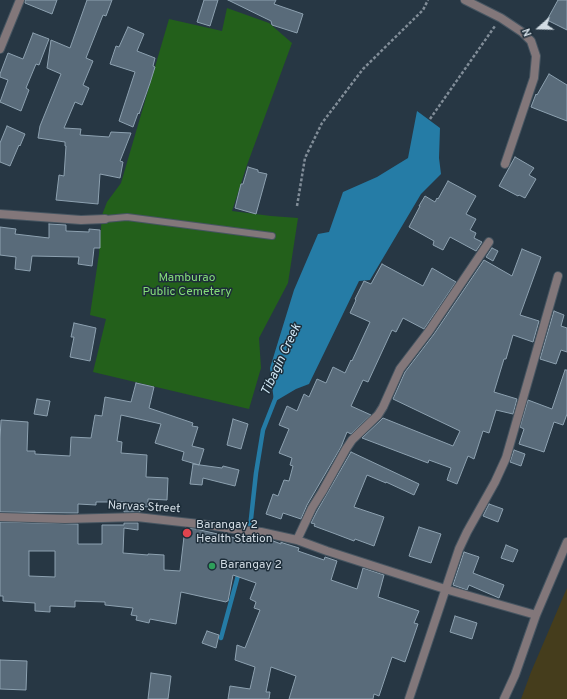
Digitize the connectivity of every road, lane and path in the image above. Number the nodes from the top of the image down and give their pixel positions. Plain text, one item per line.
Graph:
1 (20, 0) edge
2 (428, 0) edge
3 (465, 0) edge
4 (501, 18) junction
5 (0, 49) edge
6 (430, 119) dead end
7 (505, 164) dead end
8 (297, 206) dead end
9 (0, 214) edge
10 (105, 219) joint
11 (272, 236) dead end
12 (489, 242) dead end
13 (558, 276) dead end
14 (0, 516) edge
15 (297, 540) junction
16 (567, 542) edge
17 (445, 589) junction
18 (536, 615) junction
19 (410, 699) edge
20 (504, 699) edge

1 - 5 street
2 - 8 path
3 - 4 street
4 - 6 path
4 - 7 street
9 - 10 street
10 - 11 lane
12 - 15 street
13 - 17 street
14 - 15 street, Narvas Street
15 - 17 street, Narvas Street
16 - 18 street
17 - 18 street, Narvas Street
17 - 19 street
18 - 20 street

